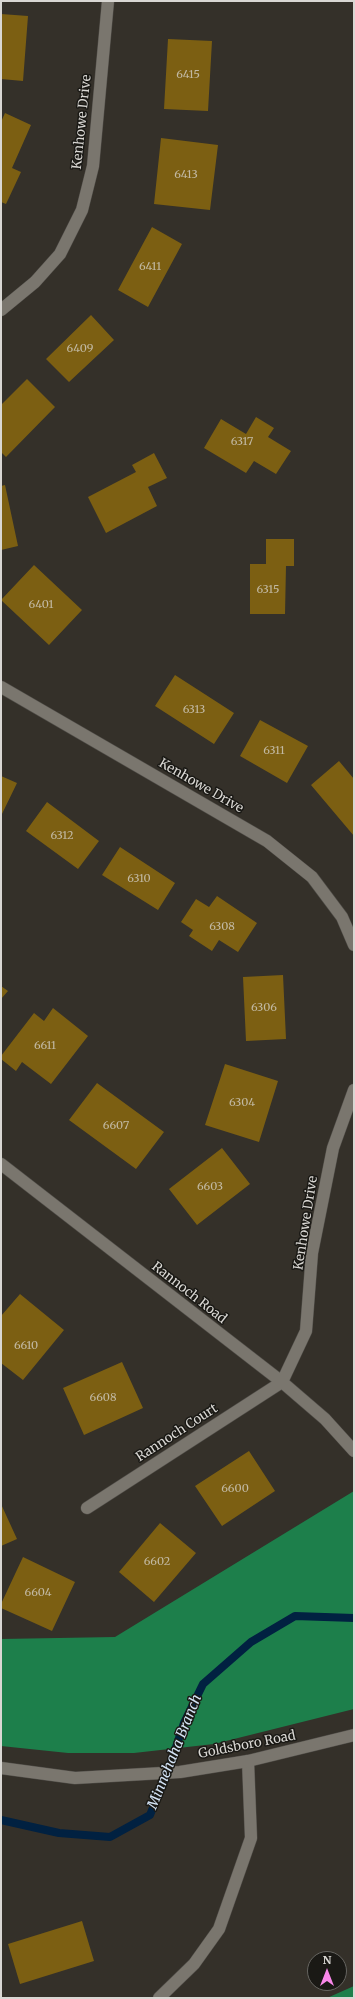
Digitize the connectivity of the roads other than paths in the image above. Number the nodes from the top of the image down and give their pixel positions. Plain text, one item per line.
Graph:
1 (108, 1) edge
2 (1, 310) edge
3 (1, 687) edge
4 (354, 945) edge
5 (354, 1090) edge
6 (1, 1164) edge
7 (282, 1382) junction
8 (354, 1451) edge
9 (87, 1508) dead end
10 (354, 1735) edge
11 (248, 1762) junction
12 (1, 1768) edge
13 (159, 1998) edge

1 - 2 street, Kenhowe Drive
3 - 4 street, Kenhowe Drive
5 - 7 street, Kenhowe Drive
6 - 7 street, Rannoch Road
7 - 8 street, Rannoch Road
7 - 9 street, Rannoch Court
10 - 11 street, Goldsboro Road
11 - 12 street, Goldsboro Road
11 - 13 street

